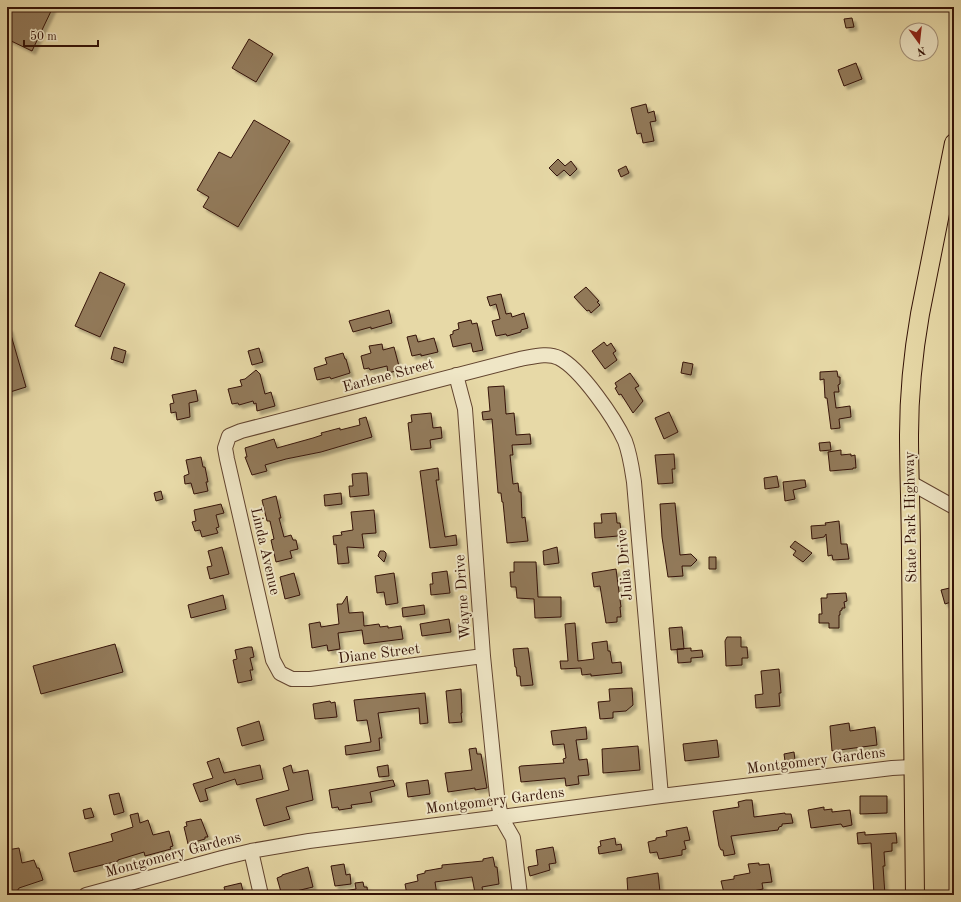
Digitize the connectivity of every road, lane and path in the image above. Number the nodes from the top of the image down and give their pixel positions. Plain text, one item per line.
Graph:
1 (954, 143) edge
2 (948, 199) edge
3 (558, 357) joint
4 (456, 375) junction
5 (229, 436) joint
6 (911, 483) junction
7 (954, 507) edge
8 (483, 656) junction
9 (280, 673) joint
10 (912, 767) junction
11 (661, 796) junction
12 (501, 817) junction
13 (251, 851) junction
14 (86, 895) edge
15 (261, 895) edge
16 (520, 895) edge
17 (915, 895) edge

1 - 2 main road, State Park Highway
2 - 6 main road, State Park Highway
3 - 4 street, Earlene Street
3 - 11 street, Julia Drive
4 - 5 street, Earlene Street
4 - 8 street, Wayne Drive
5 - 9 street, Linda Avenue
6 - 7 street
6 - 10 main road, State Park Highway
8 - 9 street, Diane Street
8 - 12 street, Wayne Drive
10 - 11 street, Montgomery Gardens
10 - 17 main road, State Park Highway
11 - 12 street, Montgomery Gardens
12 - 13 street, Montgomery Gardens
12 - 16 street, Wayne Drive
13 - 14 street, Montgomery Gardens
13 - 15 street

